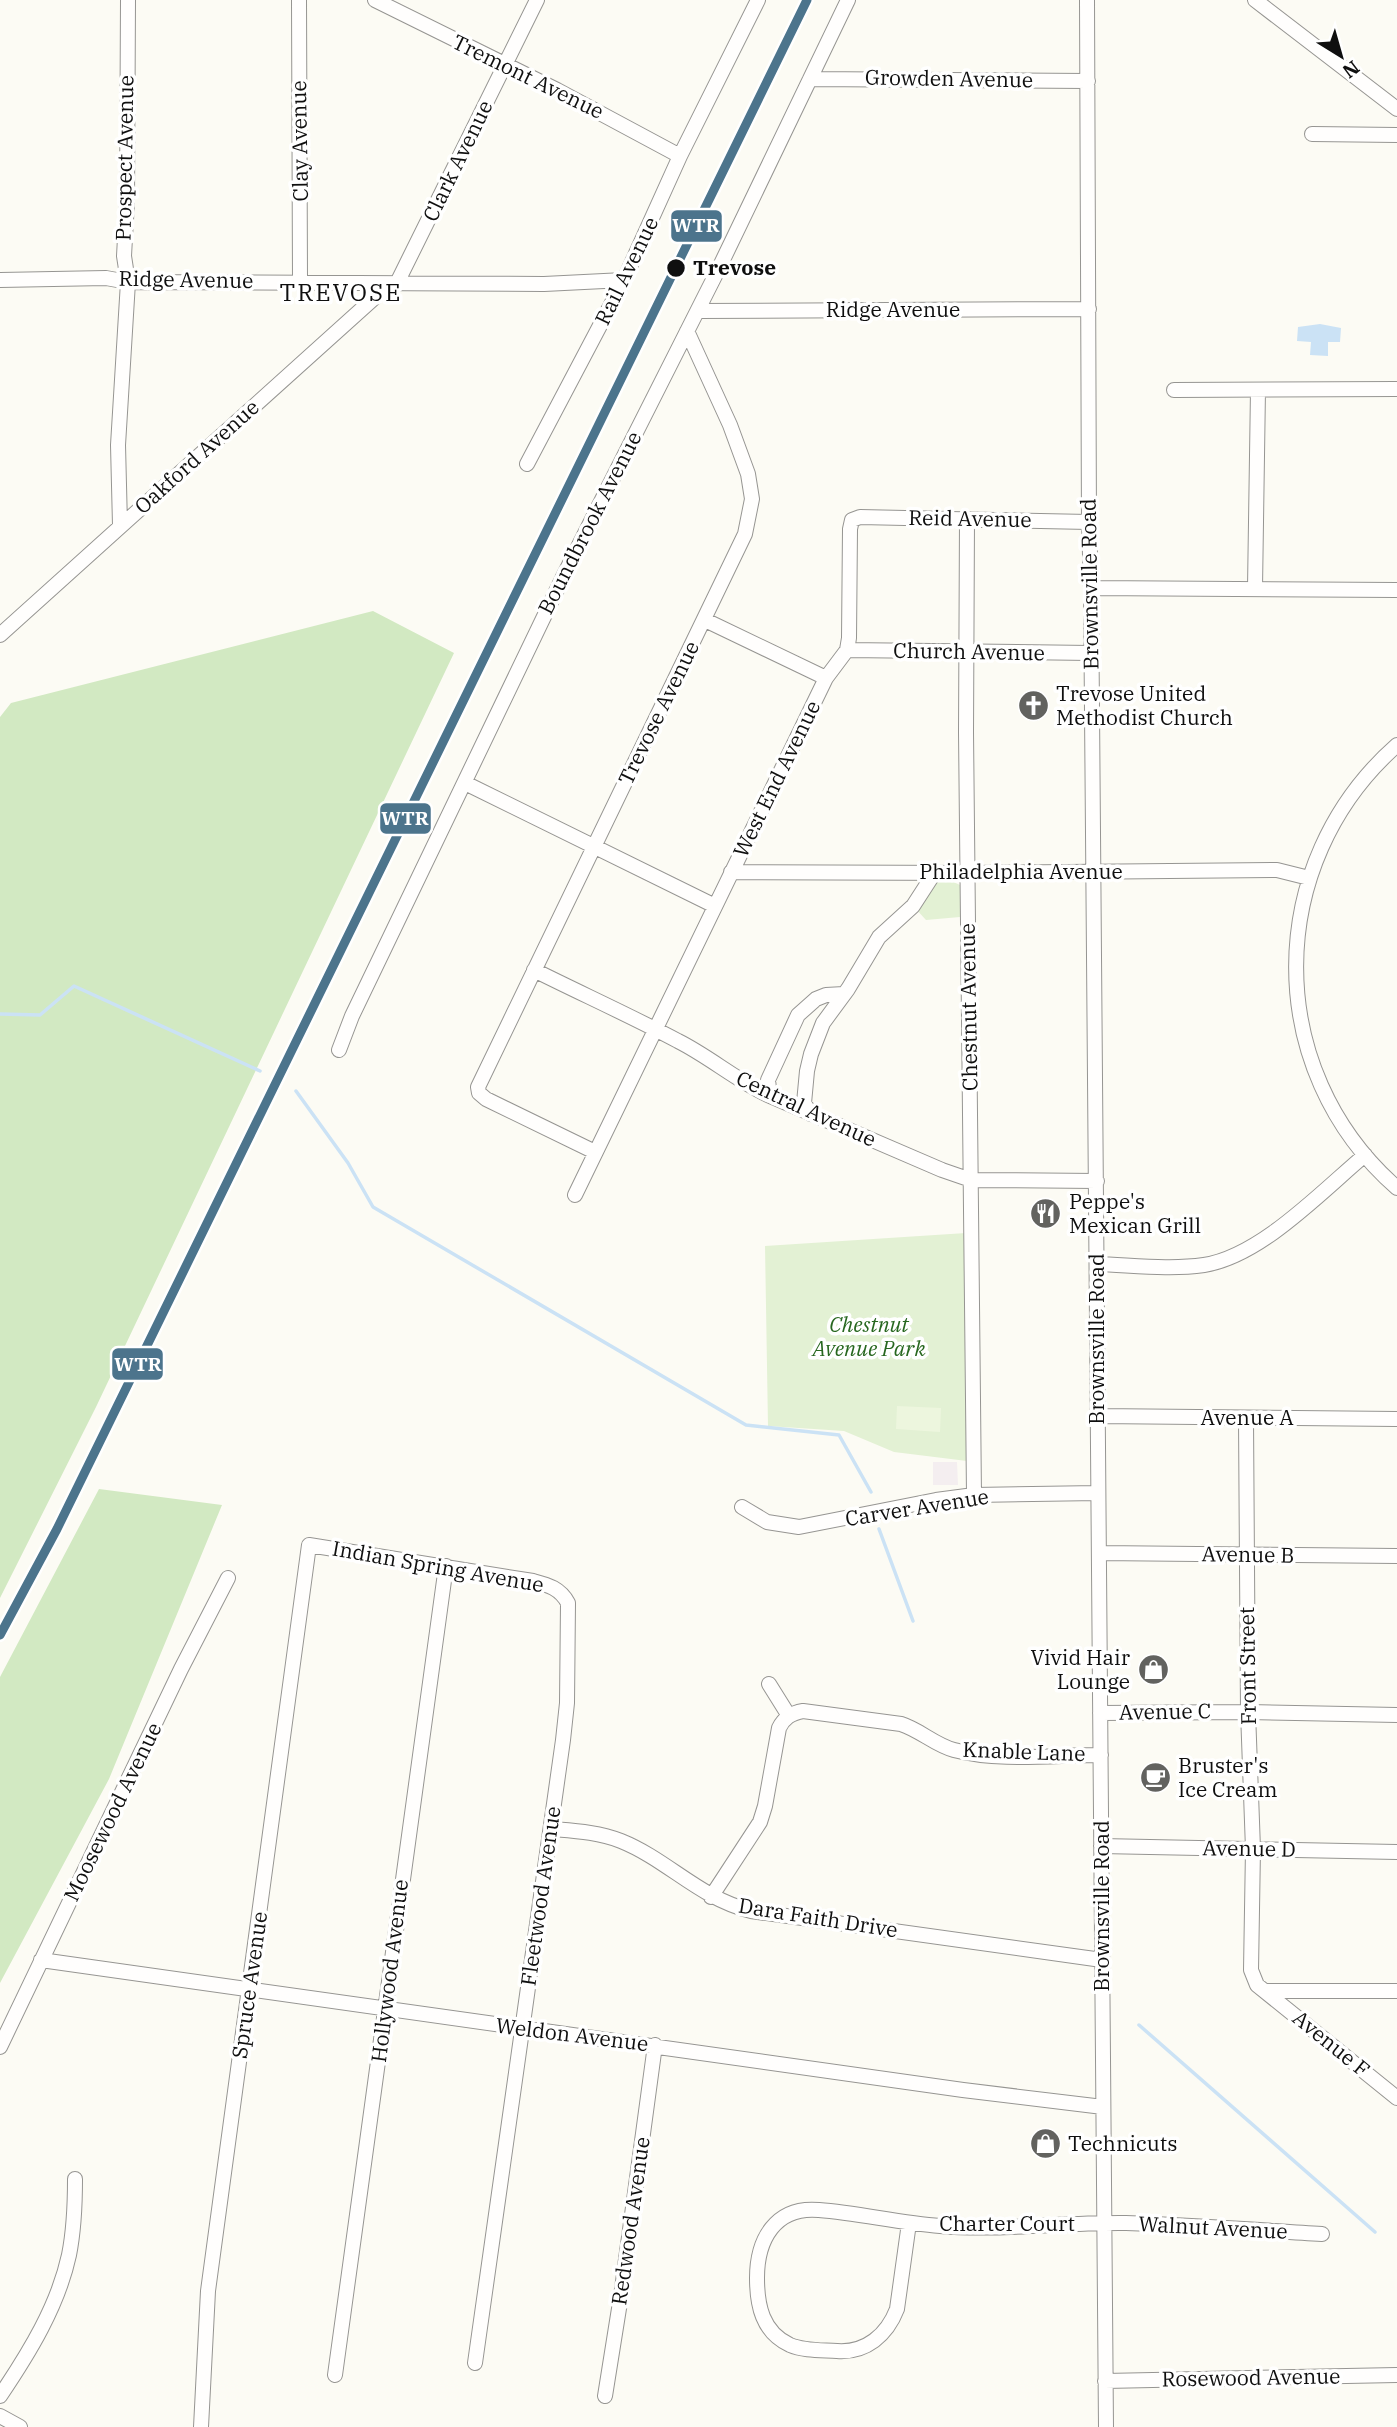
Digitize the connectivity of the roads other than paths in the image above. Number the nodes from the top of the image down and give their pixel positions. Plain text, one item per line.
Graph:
1 (128, 0) edge
2 (299, 0) edge
3 (375, 0) edge
4 (537, 0) edge
5 (758, 0) edge
6 (848, 0) edge
7 (1087, 0) edge
8 (1259, 2) edge
9 (505, 65) junction
10 (810, 79) junction
11 (1088, 80) junction
12 (1397, 109) edge
13 (1312, 134) dead end
14 (1397, 135) edge
15 (680, 156) junction
16 (0, 280) edge
17 (624, 280) junction
18 (300, 281) junction
19 (128, 282) junction
20 (397, 284) junction
21 (1089, 309) junction
22 (698, 311) junction
23 (687, 331) junction
24 (1397, 389) edge
25 (1174, 390) dead end
26 (1258, 390) junction
27 (527, 464) dead end
28 (967, 519) junction
29 (1088, 522) junction
30 (120, 525) junction
31 (1091, 588) junction
32 (1255, 589) junction
33 (1397, 590) edge
34 (705, 620) junction
35 (0, 635) edge
36 (847, 650) junction
37 (967, 652) junction
38 (1090, 653) junction
39 (826, 678) junction
40 (1397, 744) edge
41 (464, 783) junction
42 (593, 847) junction
43 (1094, 871) junction
44 (731, 872) junction
45 (935, 872) junction
46 (968, 873) junction
47 (1309, 878) junction
48 (715, 906) junction
49 (534, 971) junction
50 (844, 994) junction
51 (655, 1029) junction
52 (339, 1050) dead end
53 (770, 1096) junction
54 (811, 1115) junction
55 (595, 1152) junction
56 (1365, 1155) junction
57 (971, 1180) junction
58 (1097, 1181) junction
59 (1397, 1188) edge
60 (575, 1195) dead end
61 (1097, 1264) junction
62 (1098, 1416) junction
63 (1246, 1419) junction
64 (1397, 1419) edge
65 (1098, 1493) junction
66 (974, 1495) junction
67 (742, 1507) dead end
68 (309, 1545) joint
69 (1099, 1553) junction
70 (1246, 1555) junction
71 (1397, 1556) edge
72 (446, 1566) junction
73 (228, 1578) dead end
74 (564, 1595) joint
75 (769, 1685) dead end
76 (1248, 1712) junction
77 (1100, 1713) junction
78 (1397, 1715) edge
79 (789, 1716) junction
80 (1101, 1755) junction
81 (551, 1829) junction
82 (1101, 1846) junction
83 (1253, 1849) junction
84 (1397, 1852) edge
85 (711, 1897) junction
86 (1102, 1959) junction
87 (41, 1960) junction
88 (250, 1989) junction
89 (1266, 1991) junction
90 (1397, 1991) edge
91 (385, 2008) junction
92 (523, 2028) junction
93 (655, 2045) junction
94 (0, 2047) edge
95 (1397, 2098) edge
96 (1103, 2107) junction
97 (75, 2179) dead end
98 (909, 2222) junction
99 (1104, 2224) junction
100 (1322, 2234) dead end
101 (475, 2363) dead end
102 (335, 2375) dead end
103 (1397, 2375) edge
104 (1105, 2381) junction
105 (0, 2396) edge
106 (605, 2396) dead end
107 (0, 2416) edge
108 (20, 2427) edge
109 (201, 2427) edge
110 (1106, 2427) edge

1 - 19 street, Prospect Avenue
2 - 18 street, Clay Avenue
3 - 9 street, Tremont Avenue
4 - 9 street, Clark Avenue
5 - 15 street, Rail Avenue
6 - 10 street, Boundbrook Avenue
7 - 11 street, Brownsville Road
8 - 12 street
9 - 15 street, Tremont Avenue
9 - 20 street, Clark Avenue
10 - 11 street, Growden Avenue
10 - 22 street, Boundbrook Avenue
11 - 21 street, Brownsville Road
13 - 14 street
15 - 17 street, Rail Avenue
16 - 19 street, Ridge Avenue
17 - 20 street, Ridge Avenue
17 - 27 street, Rail Avenue
18 - 19 street, Ridge Avenue
18 - 20 street, Ridge Avenue
19 - 30 street, Prospect Avenue
20 - 30 street, Oakford Avenue
21 - 22 street, Ridge Avenue
21 - 29 street, Brownsville Road
22 - 23 street, Boundbrook Avenue
23 - 34 street, Trevose Avenue
23 - 41 street, Boundbrook Avenue
24 - 26 street
25 - 26 street
26 - 32 street
28 - 29 street, Reid Avenue
28 - 36 street, Reid Avenue
28 - 37 street, Chestnut Avenue
29 - 31 street, Brownsville Road
30 - 35 street, Oakford Avenue
31 - 32 street
31 - 38 street, Brownsville Road
32 - 33 street
34 - 39 street
34 - 42 street, Trevose Avenue
36 - 37 street, Church Avenue
36 - 39 street, West End Avenue
37 - 38 street, Church Avenue
37 - 46 street, Chestnut Avenue
38 - 43 street, Brownsville Road
39 - 44 street, West End Avenue
40 - 47 street
41 - 42 street
41 - 52 street, Boundbrook Avenue
42 - 48 street
42 - 49 street, Trevose Avenue
43 - 46 street, Philadelphia Avenue
43 - 47 street, Philadelphia Avenue
43 - 58 street, Brownsville Road
44 - 45 street, Philadelphia Avenue
44 - 48 street, West End Avenue
45 - 46 street, Philadelphia Avenue
45 - 50 street
46 - 57 street, Chestnut Avenue
47 - 56 street
48 - 51 street, West End Avenue
49 - 51 street, Central Avenue
49 - 55 street, Trevose Avenue
50 - 53 street
50 - 54 street
51 - 53 street, Central Avenue
51 - 55 street, West End Avenue
53 - 54 street, Central Avenue
54 - 57 street, Central Avenue
55 - 60 street, West End Avenue
56 - 59 street
56 - 61 street
57 - 58 street, Central Avenue
57 - 66 street, Chestnut Avenue
58 - 61 street, Brownsville Road
61 - 62 street, Brownsville Road
62 - 63 street, Avenue A
62 - 65 street, Brownsville Road
63 - 64 street, Avenue A
63 - 70 street, Front Street
65 - 66 street, Carver Avenue
65 - 69 street, Brownsville Road
66 - 67 street, Carver Avenue
68 - 72 street, Indian Spring Avenue
68 - 88 street, Spruce Avenue
69 - 70 street, Avenue B
69 - 77 street, Brownsville Road
70 - 71 street, Avenue B
70 - 76 street, Front Street
72 - 74 street, Indian Spring Avenue
72 - 91 street, Hollywood Avenue
73 - 87 street, Moosewood Avenue
74 - 81 street, Fleetwood Avenue
75 - 79 street
76 - 77 street, Avenue C
76 - 78 street, Avenue C
76 - 83 street, Front Street
77 - 80 street, Brownsville Road
79 - 80 street, Knable Lane
79 - 85 street
80 - 82 street, Brownsville Road
81 - 85 street, Dara Faith Drive
81 - 92 street, Fleetwood Avenue
82 - 83 street, Avenue D
82 - 86 street, Brownsville Road
83 - 84 street, Avenue D
83 - 89 street, Front Street
85 - 86 street, Dara Faith Drive
86 - 96 street, Brownsville Road
87 - 88 street, Weldon Avenue
87 - 94 street, Moosewood Avenue
88 - 91 street, Weldon Avenue
88 - 109 street, Spruce Avenue
89 - 90 street
89 - 95 street, Avenue F
91 - 92 street, Weldon Avenue
91 - 102 street, Hollywood Avenue
92 - 93 street, Weldon Avenue
92 - 101 street, Fleetwood Avenue
93 - 96 street, Weldon Avenue
93 - 106 street, Redwood Avenue
96 - 99 street, Brownsville Road
97 - 105 street
98 - 98 street, Charter Court
98 - 99 street, Charter Court
99 - 100 street, Walnut Avenue
99 - 104 street, Brownsville Road
103 - 104 street, Rosewood Avenue
104 - 110 street, Brownsville Road
107 - 108 street

